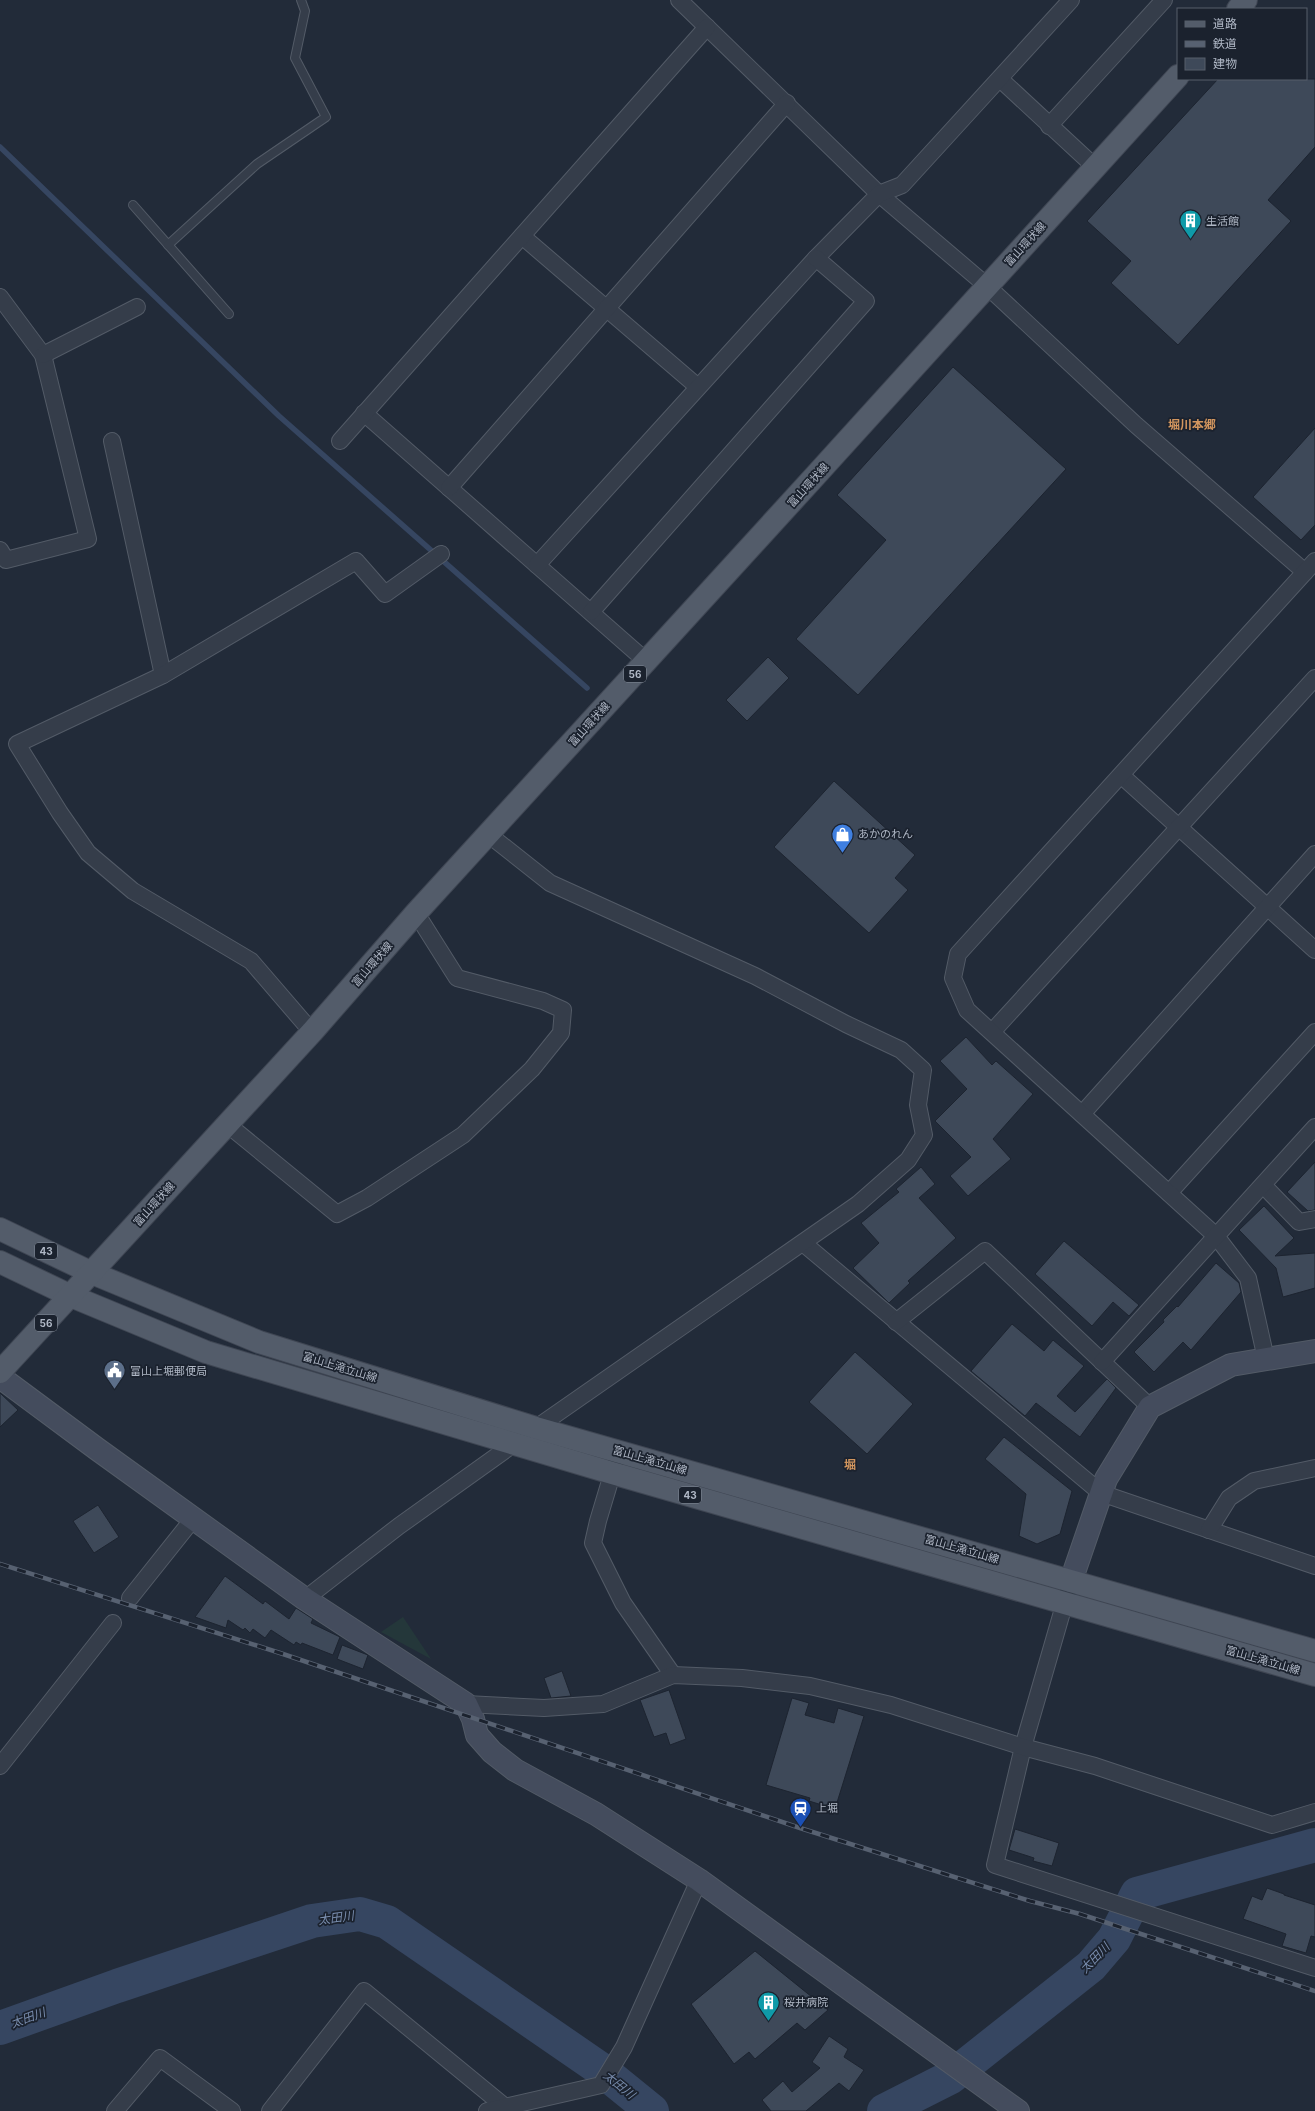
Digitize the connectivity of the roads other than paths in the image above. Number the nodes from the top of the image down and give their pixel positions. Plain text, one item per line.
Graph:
1 (302, 0) edge
2 (679, 0) edge
3 (1071, 0) edge
4 (1164, 0) edge
5 (1246, 0) edge
6 (1239, 8) edge
7 (707, 27) junction
8 (1177, 77) edge
9 (1000, 79) junction
10 (787, 103) junction
11 (1049, 126) junction
12 (1095, 167) junction
13 (879, 194) junction
14 (133, 206) dead end
15 (522, 236) junction
16 (168, 245) junction
17 (816, 258) junction
18 (987, 286) junction
19 (0, 297) edge
20 (136, 307) dead end
21 (606, 308) junction
22 (229, 314) dead end
23 (5, 315) edge
24 (43, 355) junction
25 (698, 387) junction
26 (364, 413) junction
27 (112, 441) dead end
28 (340, 441) dead end
29 (449, 488) junction
30 (0, 550) edge
31 (441, 554) dead end
32 (537, 565) junction
33 (1310, 567) edge
34 (591, 612) junction
35 (646, 661) junction
36 (163, 675) junction
37 (1315, 678) edge
38 (1122, 776) junction
39 (1179, 827) junction
40 (488, 834) junction
41 (1315, 854) edge
42 (1268, 907) junction
43 (416, 913) junction
44 (1315, 950) edge
45 (312, 1032) junction
46 (992, 1032) junction
47 (1315, 1032) edge
48 (1082, 1114) junction
49 (227, 1124) junction
50 (1315, 1127) edge
51 (1263, 1185) junction
52 (1169, 1193) junction
53 (1315, 1219) edge
54 (0, 1229) edge
55 (1216, 1236) junction
56 (803, 1243) junction
57 (0, 1262) edge
58 (92, 1273) junction
59 (71, 1296) junction
60 (896, 1322) junction
61 (1315, 1351) edge
62 (1266, 1359) junction
63 (1102, 1362) junction
64 (0, 1372) edge
65 (0, 1377) edge
66 (1150, 1407) junction
67 (536, 1428) junction
68 (516, 1444) junction
69 (619, 1451) junction
70 (1315, 1468) edge
71 (612, 1473) junction
72 (1101, 1493) junction
73 (193, 1518) junction
74 (1209, 1530) junction
75 (1315, 1566) edge
76 (1071, 1581) junction
77 (130, 1598) dead end
78 (305, 1599) junction
79 (1064, 1603) junction
80 (113, 1623) dead end
81 (1315, 1651) edge
82 (673, 1675) junction
83 (1315, 1675) edge
84 (466, 1704) junction
85 (1023, 1747) junction
86 (0, 1766) edge
87 (1315, 1812) edge
88 (699, 1880) junction
89 (1315, 1968) edge
90 (504, 2106) junction
91 (115, 2111) edge
92 (232, 2111) edge
93 (270, 2111) edge
94 (488, 2111) edge
95 (1018, 2111) edge

1 - 16 lane
2 - 7 street
3 - 9 street
4 - 11 street
5 - 6 main road
7 - 10 street
7 - 15 street
8 - 12 main road, 富山環状線 / 56
9 - 11 street
9 - 13 street
10 - 13 street
10 - 21 street
11 - 12 street
12 - 18 main road, 富山環状線 / 56
13 - 17 street
13 - 18 street
14 - 16 lane
15 - 21 street
15 - 26 street
16 - 22 lane
17 - 25 street
17 - 34 street
18 - 33 street
18 - 35 main road, 富山環状線 / 56
19 - 23 street
20 - 24 street
21 - 25 street
21 - 29 street
23 - 24 street
24 - 30 street
25 - 32 street
26 - 28 street
26 - 29 street
27 - 36 street
29 - 32 street
31 - 36 street
32 - 34 street
33 - 38 street
34 - 35 street
35 - 40 main road, 富山環状線 / 56
36 - 45 street
37 - 39 street
38 - 39 street
38 - 46 street
39 - 42 street
39 - 46 street
40 - 43 main road, 富山環状線 / 56
40 - 56 street
41 - 42 street
42 - 44 street
42 - 48 street
43 - 45 main road, 富山環状線 / 56
43 - 49 street
45 - 49 main road, 富山環状線 / 56
46 - 48 street
47 - 52 street
48 - 52 street
49 - 58 main road, 富山環状線 / 56
50 - 51 street
51 - 53 street
51 - 55 street
52 - 55 street
54 - 58 main road, 富山上滝立山線 / 43
55 - 62 street
55 - 63 street
56 - 60 street
56 - 67 street
57 - 59 main road, 富山上滝立山線 / 43
58 - 59 main road, 富山環状線 / 56
58 - 67 main road, 富山上滝立山線 / 43
59 - 64 main road, 富山環状線 / 56
59 - 68 main road, 富山上滝立山線 / 43
60 - 63 street
60 - 72 street
61 - 62 street
62 - 66 street
63 - 66 street
65 - 73 street
66 - 72 street
67 - 68 street
67 - 69 main road, 富山上滝立山線 / 43
68 - 71 main road, 富山上滝立山線 / 43
68 - 78 street
69 - 71 street
69 - 76 main road, 富山上滝立山線 / 43
70 - 74 street
71 - 79 main road, 富山上滝立山線 / 43
71 - 82 street
72 - 74 street
72 - 76 street
73 - 77 street
73 - 78 street
74 - 75 street
76 - 79 street
76 - 81 main road, 富山上滝立山線 / 43
78 - 84 street
79 - 83 main road, 富山上滝立山線 / 43
79 - 85 street
80 - 86 street
82 - 84 street
82 - 85 street
84 - 88 street
85 - 87 street
85 - 89 street
88 - 90 street
88 - 95 street
90 - 93 street
90 - 94 street
91 - 92 street

